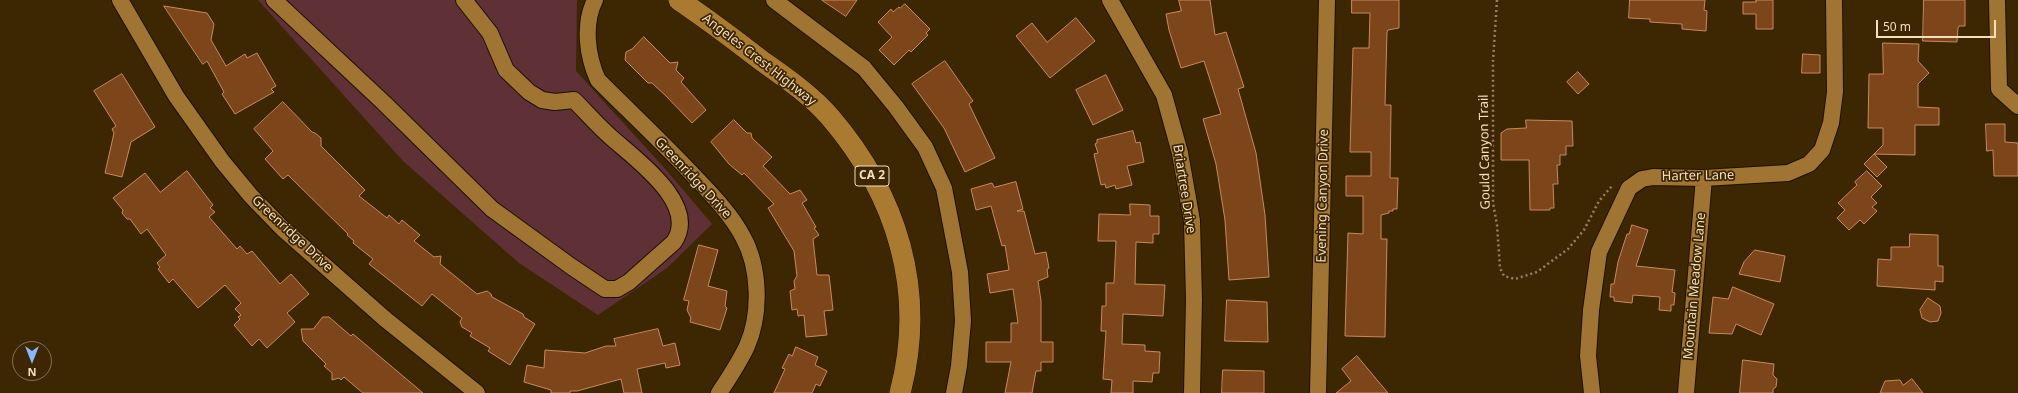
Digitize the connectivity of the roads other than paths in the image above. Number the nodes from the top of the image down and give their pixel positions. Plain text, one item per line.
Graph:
1 (120, 0) edge
2 (274, 0) edge
3 (464, 0) edge
4 (595, 0) edge
5 (679, 0) edge
6 (774, 0) edge
7 (1328, 0) edge
8 (1834, 0) edge
9 (1997, 0) edge
10 (1113, 1) edge
11 (2018, 106) edge
12 (1704, 178) junction
13 (477, 393) edge
14 (719, 393) edge
15 (900, 393) edge
16 (954, 393) edge
17 (1192, 393) edge
18 (1318, 393) edge
19 (1592, 393) edge
20 (1686, 393) edge

1 - 13 street, Greenridge Drive
2 - 3 street
4 - 14 street, Greenridge Drive
5 - 15 main road, Angeles Crest Highway / CA 2
6 - 16 street
7 - 18 street, Evening Canyon Drive
8 - 12 street, Harter Lane
9 - 11 street
10 - 17 street, Briartree Drive
12 - 19 street, Harter Lane
12 - 20 street, Mountain Meadow Lane

